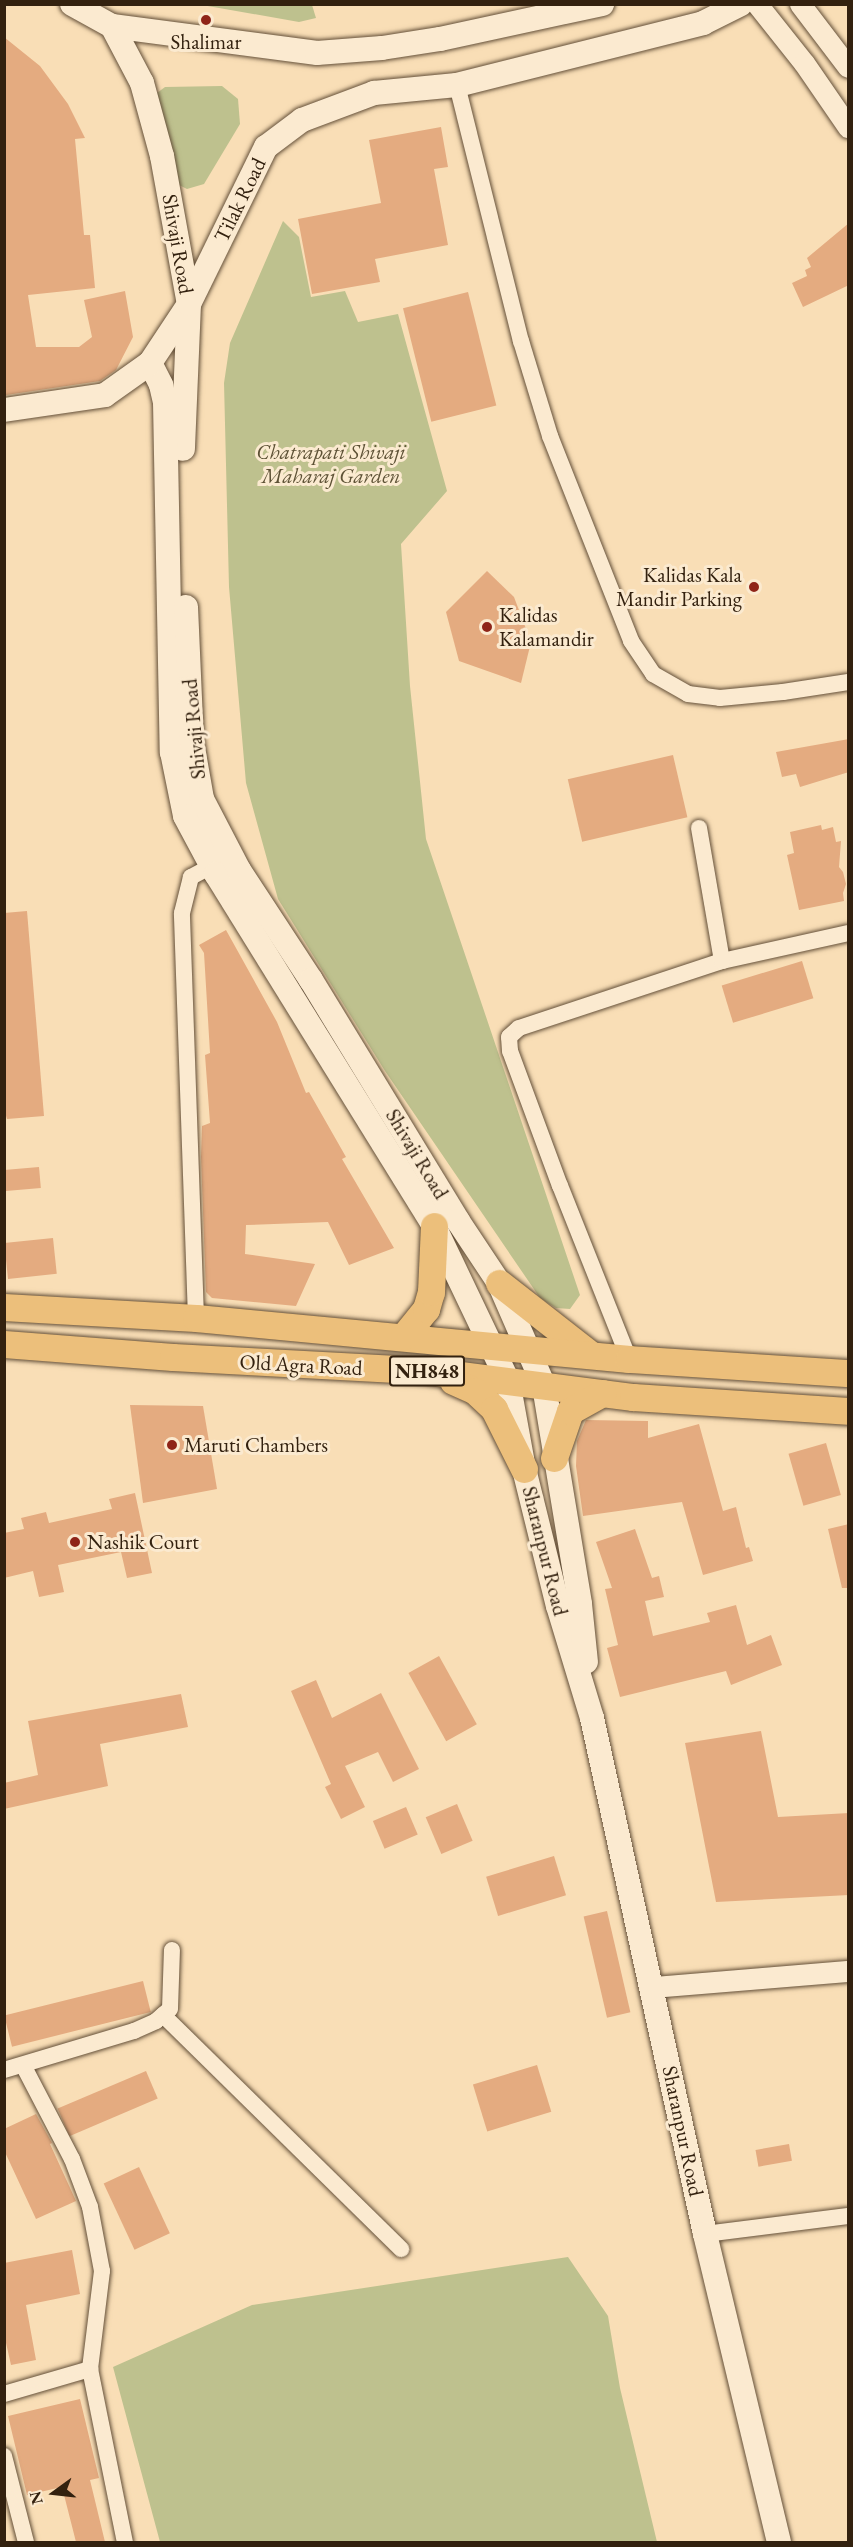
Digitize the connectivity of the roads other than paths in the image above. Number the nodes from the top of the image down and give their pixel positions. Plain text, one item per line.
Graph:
1 (72, 4) edge
2 (602, 4) edge
3 (741, 4) edge
4 (758, 4) edge
5 (800, 4) edge
6 (112, 26) junction
7 (849, 67) edge
8 (457, 85) junction
9 (849, 127) edge
10 (189, 304) junction
11 (150, 363) junction
12 (4, 410) edge
13 (849, 682) edge
14 (699, 828) dead end
15 (221, 861) junction
16 (849, 933) edge
17 (722, 962) junction
18 (434, 1226) junction
19 (499, 1283) junction
20 (4, 1306) edge
21 (196, 1318) junction
22 (404, 1336) junction
23 (4, 1344) edge
24 (492, 1345) junction
25 (529, 1348) junction
26 (591, 1355) junction
27 (629, 1359) junction
28 (429, 1371) junction
29 (849, 1373) edge
30 (508, 1381) junction
31 (544, 1386) junction
32 (602, 1393) junction
33 (849, 1411) edge
34 (554, 1458) junction
35 (524, 1469) junction
36 (592, 1718) junction
37 (172, 1950) dead end
38 (849, 1971) edge
39 (653, 1987) junction
40 (163, 2015) junction
41 (23, 2066) junction
42 (4, 2070) edge
43 (849, 2216) edge
44 (705, 2234) junction
45 (401, 2249) dead end
46 (90, 2369) junction
47 (4, 2394) edge
48 (4, 2456) edge
49 (26, 2542) edge
50 (125, 2542) edge
51 (779, 2542) edge

1 - 6 main road
2 - 6 main road
3 - 8 main road, Tilak Road
4 - 9 street
5 - 7 street
6 - 10 main road, Shivaji Road
8 - 10 main road, Tilak Road
8 - 13 street
10 - 11 main road, Tilak Road
10 - 15 main road, Shivaji Road
11 - 12 main road, Tilak Road
11 - 15 main road, Shivaji Road
14 - 17 street
15 - 18 main road, Shivaji Road
15 - 19 main road, Shivaji Road
15 - 21 street
16 - 17 street
17 - 27 street
18 - 22 highway
18 - 24 main road, Shivaji Road
19 - 25 main road, Shivaji Road
19 - 26 highway
20 - 21 highway, Old Agra Road / NH848
21 - 22 highway, Old Agra Road / NH848
22 - 24 highway, Old Agra Road / NH848
23 - 28 highway, Old Agra Road / NH848
24 - 25 highway, Old Agra Road / NH848
24 - 30 main road, Shivaji Road
25 - 26 highway, Old Agra Road / NH848
25 - 31 main road, Shivaji Road
26 - 27 highway, Old Agra Road / NH848
27 - 29 highway, Old Agra Road / NH848
28 - 30 highway, Old Agra Road / NH848
28 - 35 highway
30 - 31 highway, Old Agra Road / NH848
30 - 35 main road, Sharanpur Road
31 - 32 highway, Old Agra Road / NH848
31 - 34 main road, Sharanpur Road
32 - 33 highway, Old Agra Road / NH848
32 - 34 highway
34 - 36 main road, Sharanpur Road
35 - 36 main road, Sharanpur Road
36 - 39 main road, Sharanpur Road
37 - 40 street
38 - 39 street
39 - 44 main road, Sharanpur Road
40 - 41 street
40 - 45 street
41 - 42 street
41 - 46 street
43 - 44 street
44 - 51 main road, Sharanpur Road
46 - 47 street
46 - 50 street
48 - 49 street

